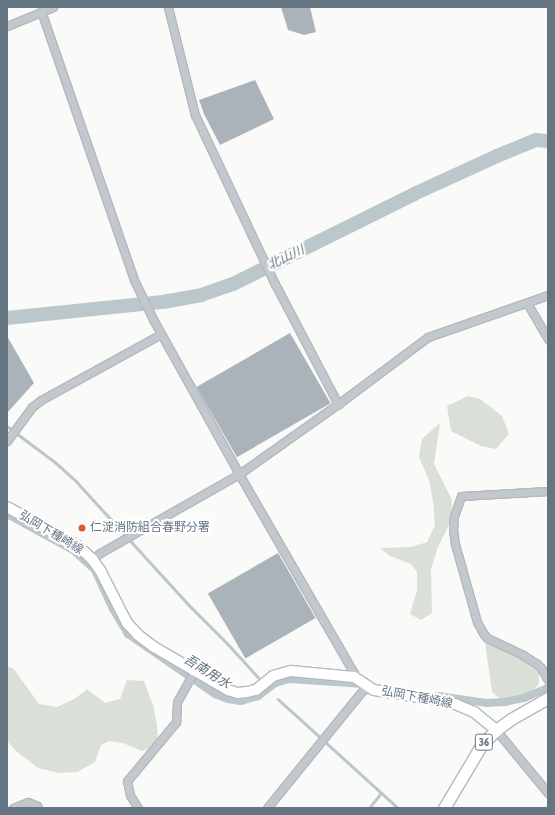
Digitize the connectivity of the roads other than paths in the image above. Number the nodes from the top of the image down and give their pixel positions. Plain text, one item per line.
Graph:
1 (52, 7) edge
2 (168, 7) edge
3 (41, 11) junction
4 (7, 26) edge
5 (548, 295) edge
6 (528, 303) junction
7 (162, 334) junction
8 (548, 339) edge
9 (338, 404) junction
10 (7, 441) edge
11 (239, 474) junction
12 (548, 491) edge
13 (7, 507) edge
14 (92, 559) junction
15 (194, 671) junction
16 (548, 680) edge
17 (364, 682) junction
18 (548, 698) edge
19 (496, 730) junction
20 (548, 793) edge
21 (13, 808) edge
22 (38, 808) edge
23 (138, 808) edge
24 (266, 808) edge
25 (444, 808) edge

1 - 3 street
2 - 9 street
3 - 4 street
3 - 7 street
5 - 6 street
6 - 8 street
6 - 9 street
7 - 10 street
7 - 11 street
9 - 11 street
11 - 14 street
11 - 17 street
12 - 16 street
13 - 14 main road, 弘岡下種崎線
14 - 15 main road, 弘岡下種崎線
15 - 17 main road, 弘岡下種崎線
15 - 23 street
17 - 19 main road, 弘岡下種崎線
17 - 24 street
18 - 19 main road, 36
19 - 20 street
19 - 25 main road, 36
21 - 22 street

